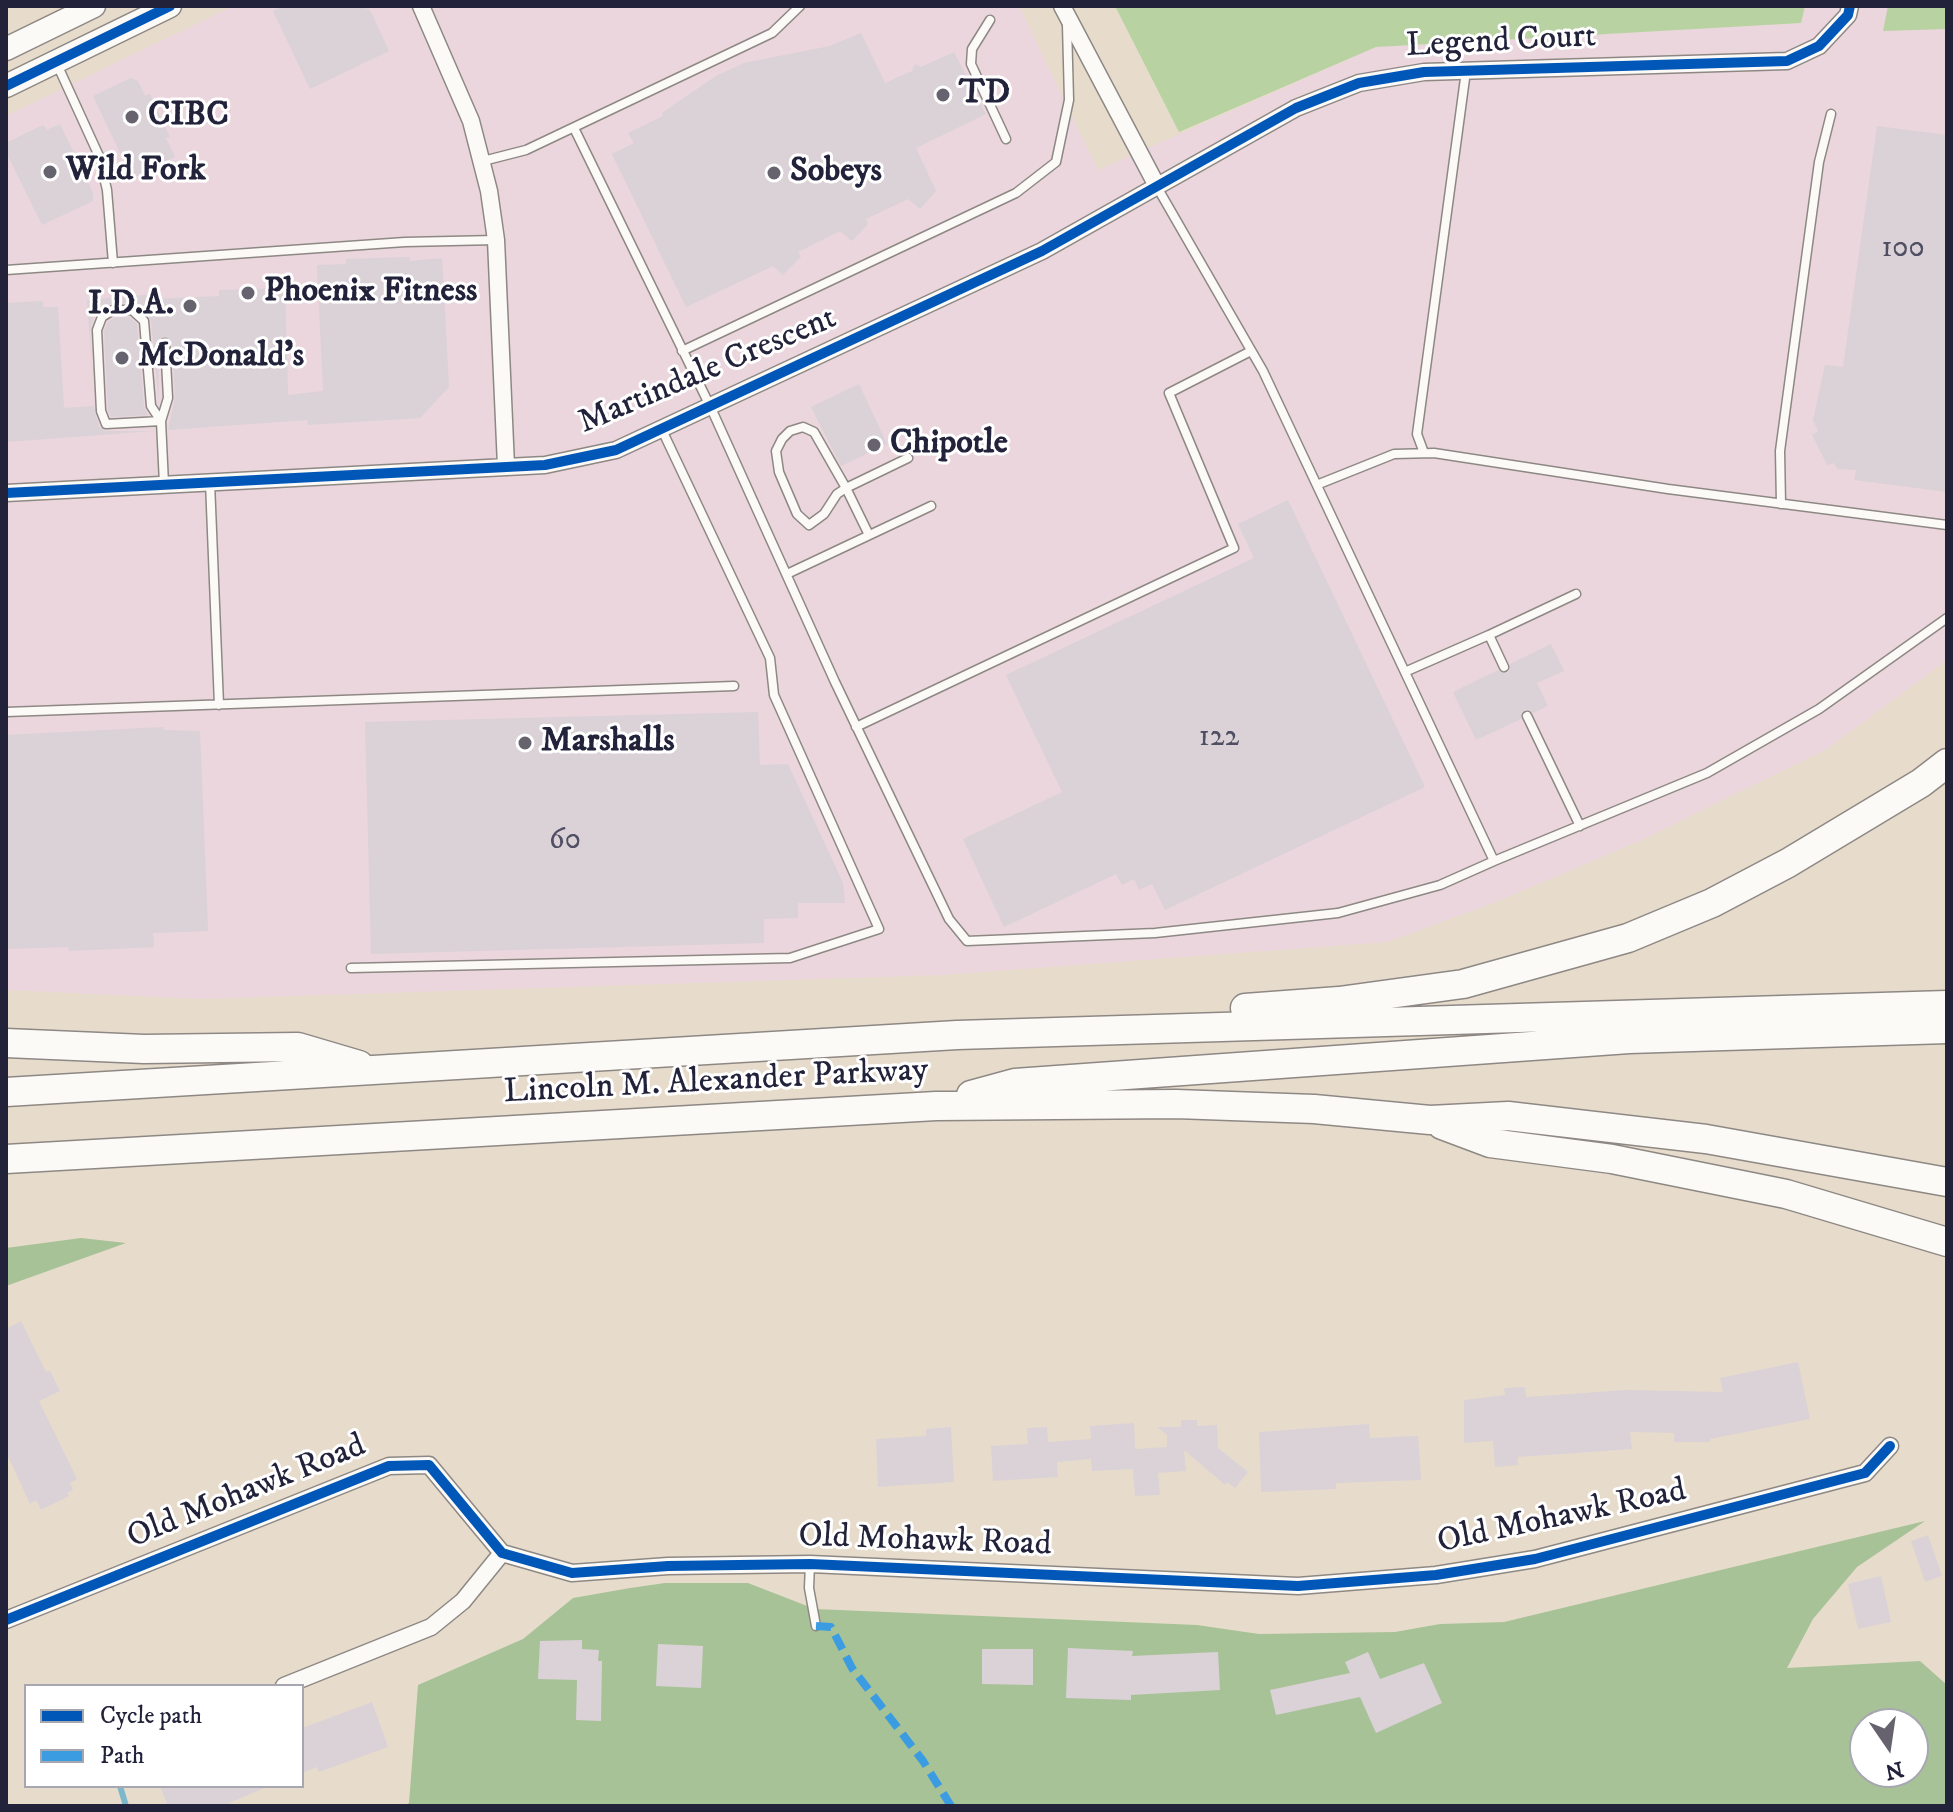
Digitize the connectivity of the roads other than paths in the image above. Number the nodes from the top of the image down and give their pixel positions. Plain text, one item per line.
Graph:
1 (94, 6) edge
2 (170, 6) edge
3 (421, 6) edge
4 (800, 6) edge
5 (1850, 6) edge
6 (1064, 11) edge
7 (990, 20) dead end
8 (6, 49) edge
9 (56, 61) junction
10 (1466, 71) junction
11 (6, 86) edge
12 (1831, 114) dead end
13 (574, 128) junction
14 (1006, 139) dead end
15 (483, 161) junction
16 (1157, 186) junction
17 (496, 240) junction
18 (113, 263) junction
19 (6, 270) edge
20 (165, 343) dead end
21 (682, 351) junction
22 (1251, 351) junction
23 (711, 408) junction
24 (161, 421) junction
25 (662, 430) junction
26 (1424, 453) junction
27 (908, 458) dead end
28 (506, 466) junction
29 (210, 482) junction
30 (164, 484) junction
31 (1319, 484) junction
32 (846, 488) junction
33 (6, 493) edge
34 (1781, 504) junction
35 (931, 506) dead end
36 (1947, 525) edge
37 (869, 535) junction
38 (787, 574) junction
39 (1576, 594) dead end
40 (1947, 618) edge
41 (1489, 635) junction
42 (1504, 667) dead end
43 (1407, 671) junction
44 (734, 686) dead end
45 (219, 705) junction
46 (6, 712) edge
47 (1527, 716) dead end
48 (856, 727) junction
49 (1947, 763) edge
50 (1580, 826) junction
51 (1494, 861) junction
52 (351, 968) dead end
53 (1947, 1005) edge
54 (1947, 1029) edge
55 (957, 1035) junction
56 (6, 1043) edge
57 (375, 1069) junction
58 (6, 1092) edge
59 (936, 1106) junction
60 (1430, 1120) junction
61 (62, 1156) junction
62 (6, 1159) edge
63 (6, 1176) edge
64 (1947, 1182) edge
65 (1947, 1242) edge
66 (1890, 1446) dead end
67 (502, 1553) junction
68 (810, 1564) junction
69 (6, 1620) edge
70 (816, 1626) dead end
71 (289, 1684) edge

1 - 8 main road
2 - 9 main road
3 - 15 street
4 - 13 lane
5 - 10 street, Legend Court
6 - 16 street
6 - 21 lane
7 - 14 lane
9 - 11 main road
9 - 18 lane
10 - 16 street, Legend Court
10 - 26 lane
12 - 34 lane
13 - 15 lane
13 - 21 lane
15 - 17 street
16 - 22 lane
16 - 23 street, Martindale Crescent
17 - 18 lane
17 - 28 street
18 - 19 lane
20 - 24 lane
21 - 23 lane
22 - 31 lane
22 - 48 lane
23 - 25 street, Martindale Crescent
23 - 38 lane
24 - 24 lane
24 - 30 lane
25 - 28 street, Martindale Crescent
25 - 52 lane
26 - 31 lane
26 - 34 lane
27 - 32 lane
28 - 29 street, Martindale Crescent
29 - 30 street, Martindale Crescent
29 - 45 lane
30 - 33 street, Martindale Crescent
31 - 43 lane
32 - 32 lane
32 - 37 lane
34 - 36 lane
35 - 37 lane
37 - 38 lane
38 - 48 lane
39 - 41 lane
40 - 50 lane
41 - 42 lane
41 - 43 lane
43 - 51 lane
44 - 45 lane
45 - 46 lane
47 - 50 lane
48 - 51 lane
49 - 55 highway
50 - 51 lane
53 - 55 highway
54 - 59 highway
55 - 57 highway, Lincoln M. Alexander Parkway
56 - 57 highway
57 - 58 highway, Lincoln M. Alexander Parkway
59 - 60 highway, Lincoln M. Alexander Parkway
59 - 61 highway, Lincoln M. Alexander Parkway
60 - 64 highway
60 - 65 highway
61 - 62 highway, Lincoln M. Alexander Parkway
61 - 63 highway
66 - 68 street, Old Mohawk Road
67 - 68 street, Old Mohawk Road
67 - 69 street, Old Mohawk Road
67 - 71 street
68 - 70 lane

